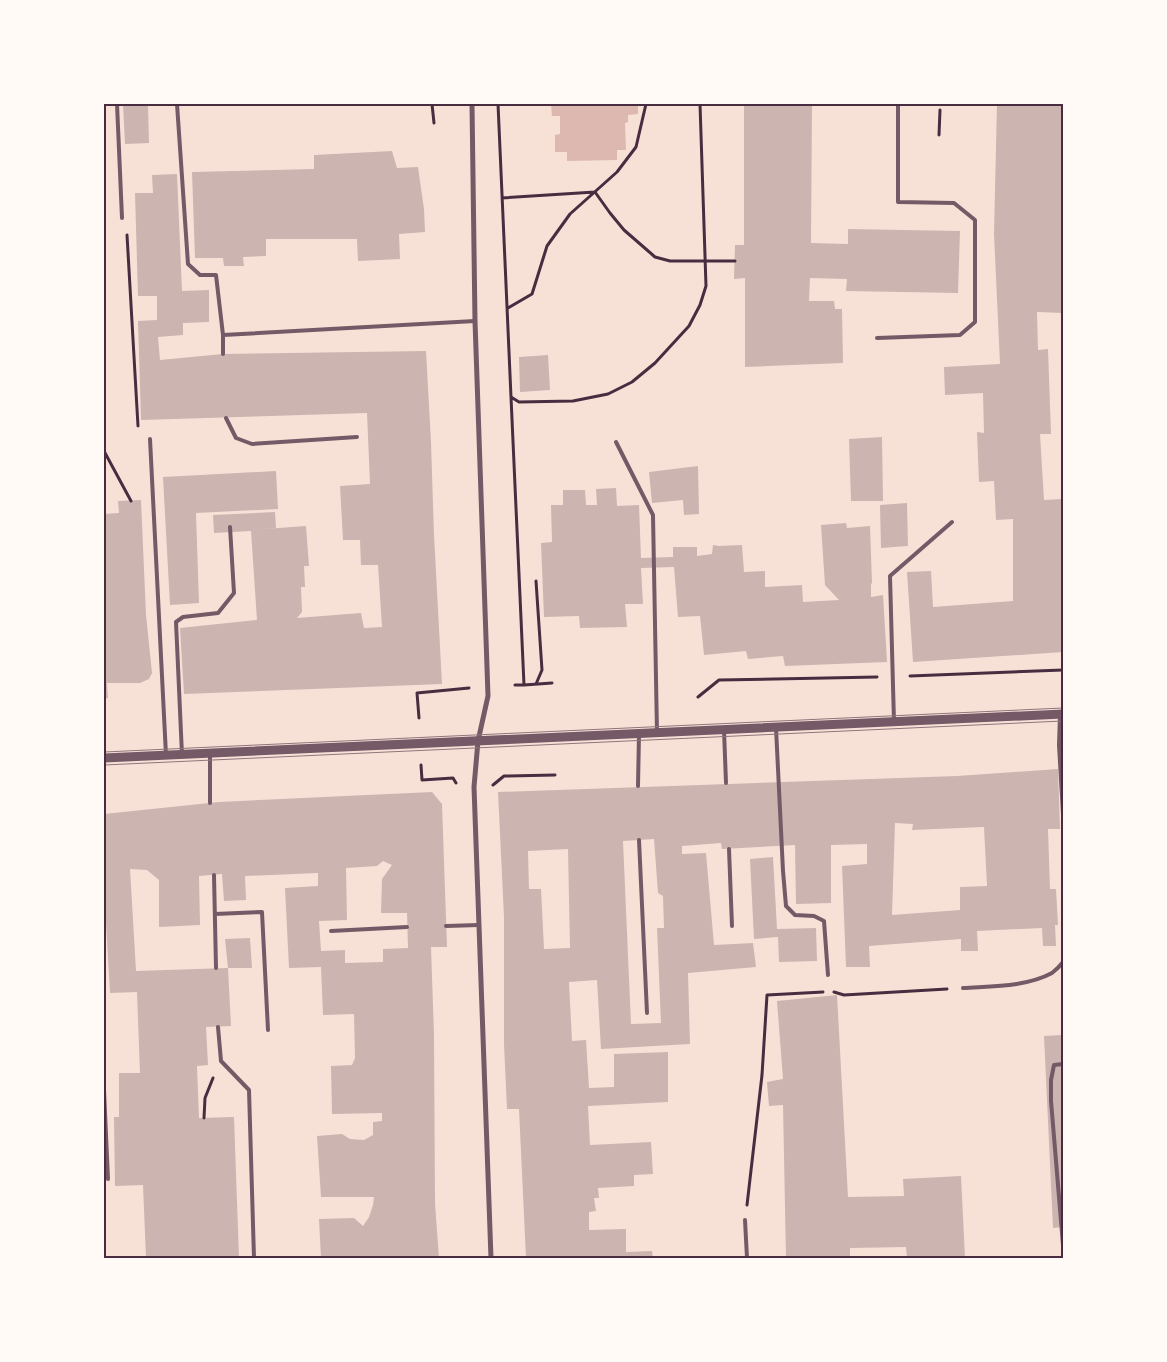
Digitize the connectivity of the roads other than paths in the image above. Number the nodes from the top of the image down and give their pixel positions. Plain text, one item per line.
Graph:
1 (117, 104) edge
2 (178, 104) edge
3 (472, 104) edge
4 (898, 104) edge
5 (122, 218) road end
6 (475, 321) junction
7 (223, 335) junction
8 (877, 338) dead end
9 (222, 354) dead end
10 (226, 418) dead end
11 (357, 437) dead end
12 (150, 439) dead end
13 (616, 442) dead end
14 (952, 522) dead end
15 (230, 527) dead end
16 (1062, 715) edge
17 (894, 722) junction
18 (776, 728) junction
19 (724, 730) junction
20 (657, 733) junction
21 (640, 734) junction
22 (478, 741) junction
23 (182, 754) junction
24 (210, 754) junction
25 (166, 755) junction
26 (104, 758) edge
27 (726, 783) dead end
28 (638, 786) dead end
29 (210, 803) dead end
30 (1063, 814) edge
31 (639, 840) dead end
32 (729, 849) dead end
33 (214, 875) dead end
34 (215, 914) junction
35 (479, 925) junction
36 (446, 926) dead end
37 (732, 926) dead end
38 (408, 927) dead end
39 (331, 931) dead end
40 (1063, 962) edge
41 (216, 968) dead end
42 (828, 975) dead end
43 (963, 988) road end
44 (648, 1013) dead end
45 (218, 1026) dead end
46 (268, 1030) dead end
47 (1063, 1064) edge
48 (104, 1090) edge
49 (108, 1179) dead end
50 (745, 1220) road end
51 (1063, 1245) edge
52 (254, 1258) edge
53 (491, 1258) edge
54 (747, 1258) edge

1 - 5 lane
2 - 7 lane
3 - 6 street
4 - 8 lane
6 - 7 lane
6 - 22 street
7 - 9 lane
10 - 11 lane
12 - 25 lane
13 - 20 lane
14 - 17 lane
15 - 23 lane
16 - 17 street
16 - 30 lane
17 - 18 street
18 - 19 street
18 - 42 lane
19 - 20 street
19 - 27 lane
20 - 21 street
21 - 22 street
21 - 28 lane
22 - 24 street
22 - 35 street
23 - 24 street
23 - 25 street
24 - 29 lane
25 - 26 street
31 - 44 lane
32 - 37 lane
33 - 34 lane
34 - 41 lane
34 - 46 lane
35 - 36 lane
35 - 53 street
38 - 39 lane
40 - 43 lane
45 - 52 lane
47 - 51 lane
48 - 49 lane
50 - 54 lane

